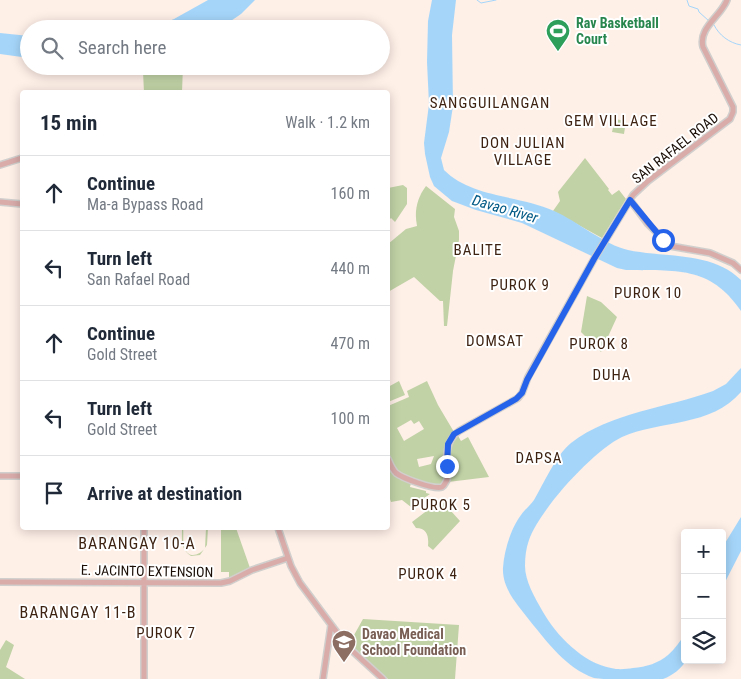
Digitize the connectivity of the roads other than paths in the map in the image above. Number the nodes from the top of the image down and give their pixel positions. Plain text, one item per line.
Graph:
1 (727, 1) edge
2 (20, 159) edge
3 (0, 165) edge
4 (630, 200) junction
5 (0, 202) edge
6 (20, 204) edge
7 (741, 270) edge
8 (390, 463) edge
9 (0, 476) edge
10 (20, 476) edge
11 (144, 530) edge
12 (279, 530) edge
13 (288, 558) junction
14 (0, 582) edge
15 (143, 582) junction
16 (331, 625) junction
17 (144, 679) edge
18 (323, 679) edge
19 (383, 679) edge

1 - 4 main road, SAN RAFAEL ROAD
2 - 3 main road
4 - 7 main road
4 - 8 main road, SAN RAFAEL ROAD
5 - 6 main road
9 - 10 main road
11 - 15 main road
12 - 13 main road
13 - 15 main road, E. JACINTO EXTENSION
13 - 16 main road
14 - 15 main road, E. JACINTO EXTENSION
15 - 17 main road
16 - 18 main road
16 - 19 main road

